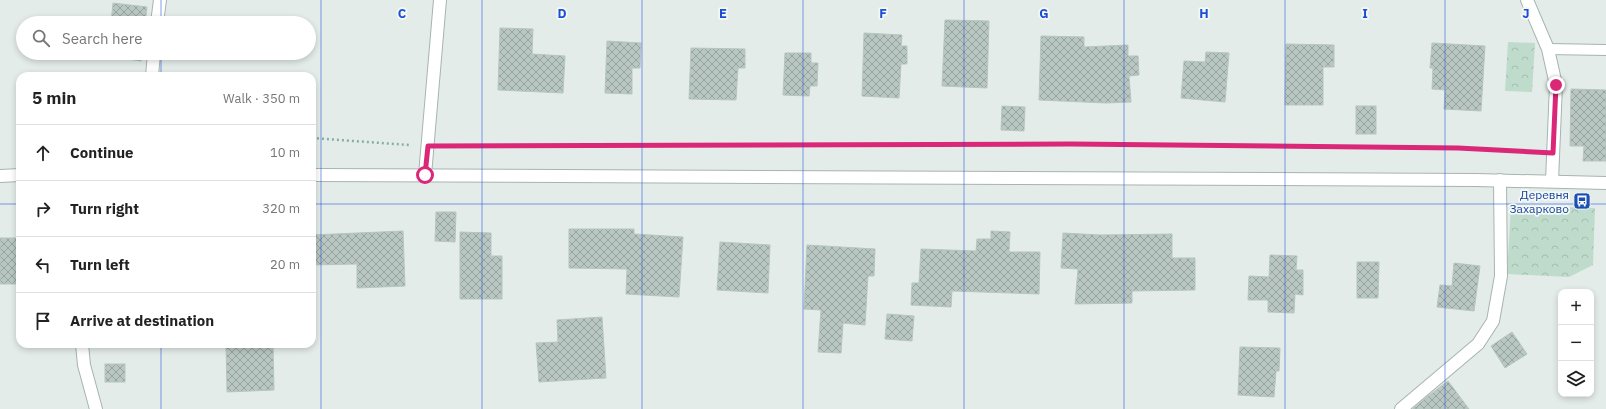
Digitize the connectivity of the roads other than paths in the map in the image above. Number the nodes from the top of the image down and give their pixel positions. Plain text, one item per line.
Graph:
1 (160, 0) edge
2 (440, 0) edge
3 (1527, 0) edge
4 (158, 16) edge
5 (1548, 49) junction
6 (1606, 50) edge
7 (153, 60) edge
8 (152, 72) edge
9 (16, 175) edge
10 (316, 175) edge
11 (425, 175) junction
12 (0, 176) edge
13 (1500, 180) junction
14 (1552, 181) junction
15 (1606, 183) edge
16 (82, 348) edge
17 (96, 409) edge
18 (1401, 409) edge

1 - 4 street
2 - 11 street
3 - 5 street
5 - 6 lane
5 - 14 street
7 - 8 street
9 - 12 street
10 - 11 street
11 - 13 street
13 - 14 street
13 - 18 street
14 - 15 street
16 - 17 street

